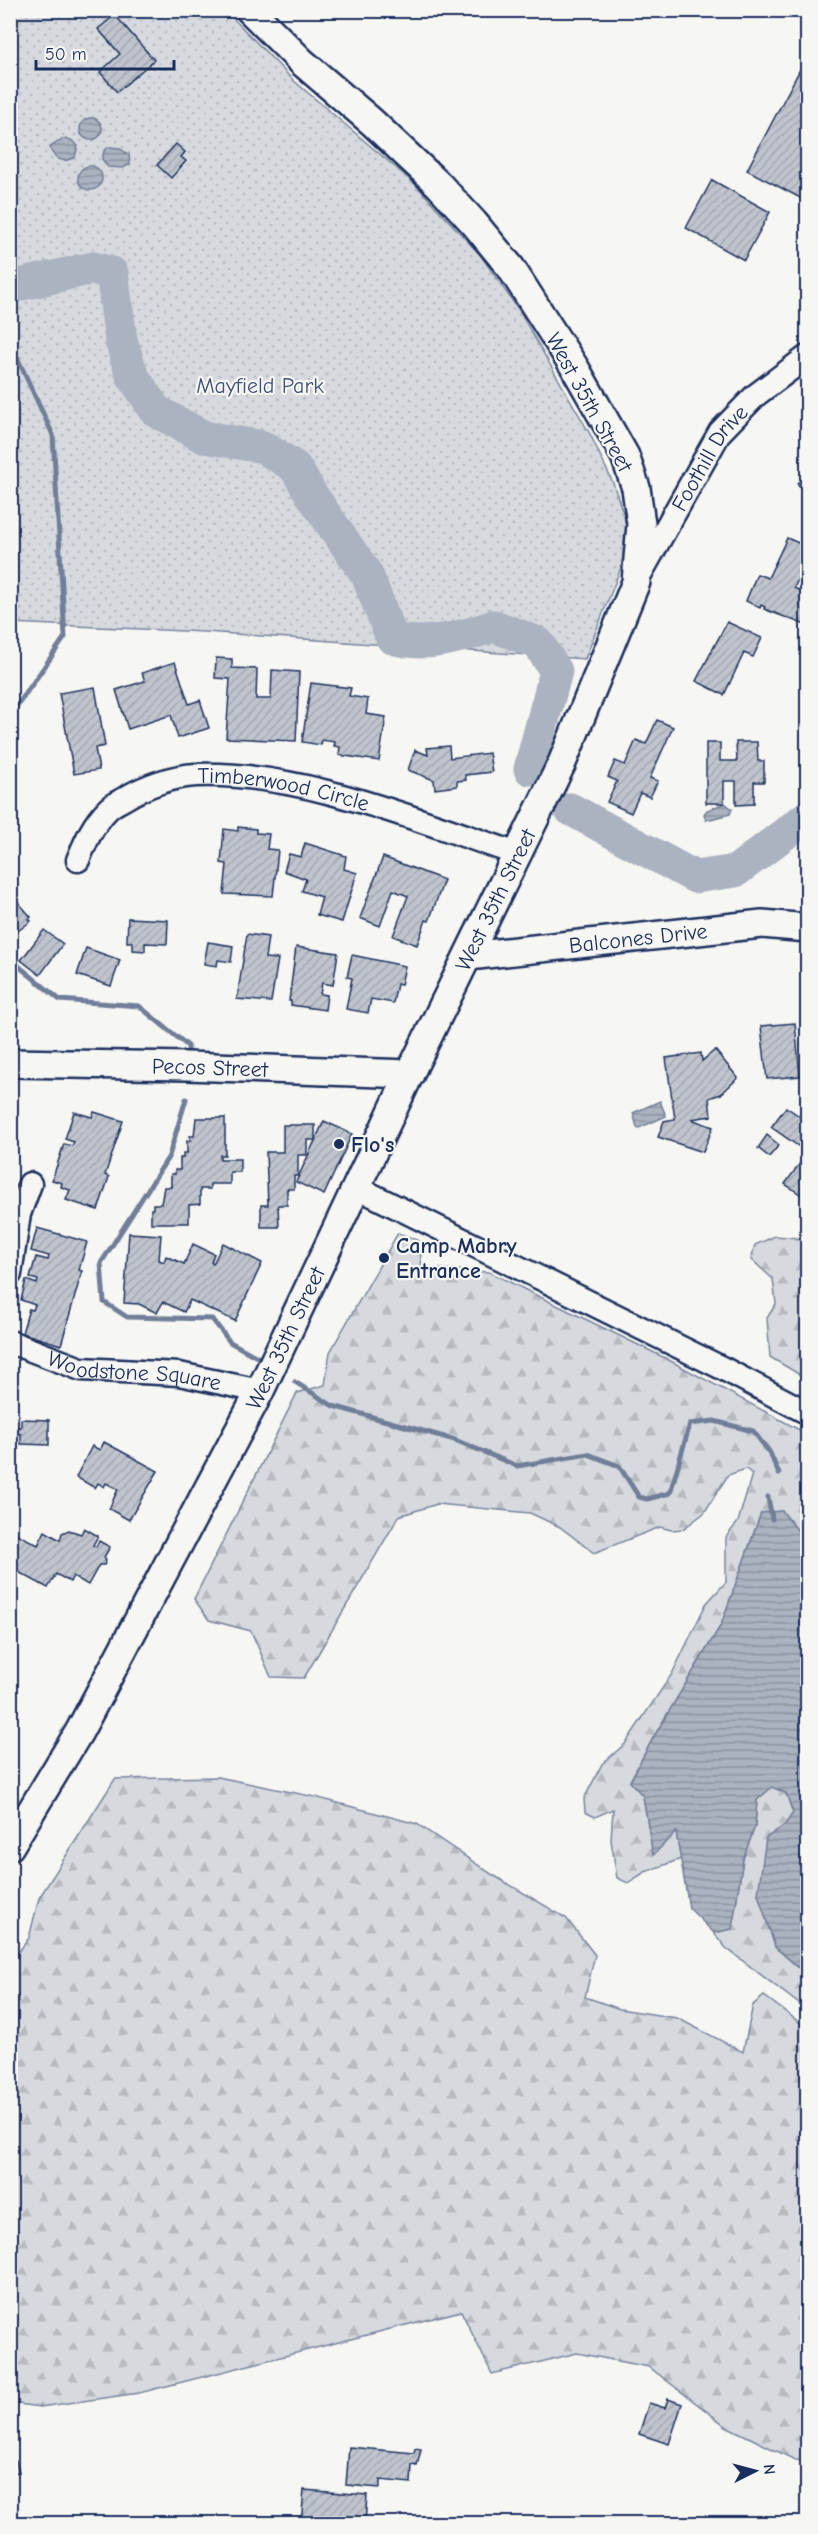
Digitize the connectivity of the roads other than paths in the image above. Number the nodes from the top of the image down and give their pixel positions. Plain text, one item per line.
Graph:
1 (250, 10) edge
2 (807, 356) edge
3 (636, 582) junction
4 (518, 854) junction
5 (78, 860) dead end
6 (807, 928) edge
7 (469, 956) junction
8 (10, 1063) edge
9 (410, 1074) junction
10 (26, 1184) edge
11 (356, 1187) junction
12 (10, 1274) edge
13 (10, 1342) edge
14 (260, 1391) junction
15 (807, 1413) edge
16 (10, 1846) edge

1 - 3 street, West 35th Street
2 - 3 street, Foothill Drive
3 - 4 street, West 35th Street
4 - 5 street, Timberwood Circle
4 - 7 street, West 35th Street
6 - 7 street, Balcones Drive
7 - 9 street, West 35th Street
8 - 9 street, Pecos Street
9 - 11 street, West 35th Street
10 - 12 street
11 - 14 street, West 35th Street
11 - 15 street
13 - 14 street, Woodstone Square
14 - 16 street, West 35th Street

